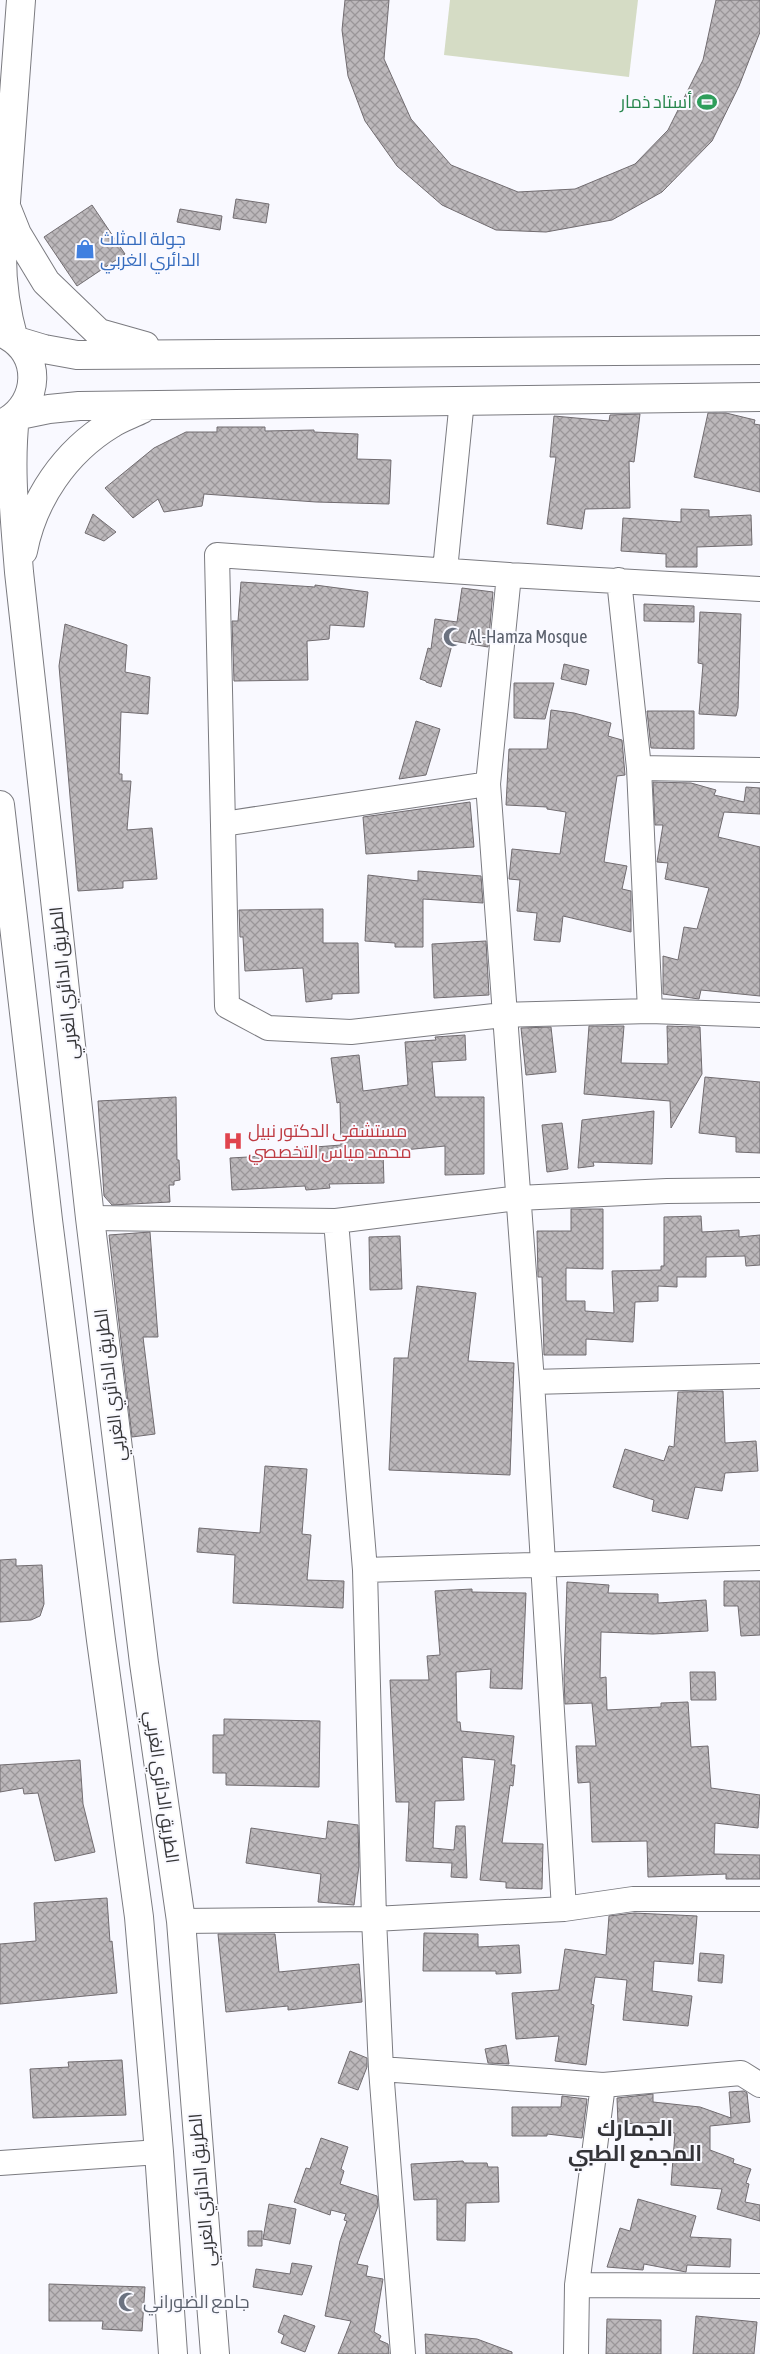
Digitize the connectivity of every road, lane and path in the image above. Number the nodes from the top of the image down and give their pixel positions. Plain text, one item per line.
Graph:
1 (21, 0) edge
2 (6, 206) junction
3 (7, 336) edge
4 (760, 350) edge
5 (173, 354) junction
6 (760, 397) edge
7 (462, 400) junction
8 (153, 405) junction
9 (8, 420) edge
10 (445, 570) junction
11 (19, 572) junction
12 (508, 575) junction
13 (619, 580) junction
14 (760, 589) edge
15 (639, 768) junction
16 (760, 770) edge
17 (488, 784) junction
18 (0, 805) edge
19 (223, 824) junction
20 (8, 945) edge
21 (650, 1011) junction
22 (503, 1015) junction
23 (760, 1015) edge
24 (760, 1190) edge
25 (518, 1198) junction
26 (90, 1218) junction
27 (48, 1220) junction
28 (336, 1221) junction
29 (760, 1376) edge
30 (532, 1382) junction
31 (760, 1558) edge
32 (543, 1563) junction
33 (365, 1570) junction
34 (760, 1899) edge
35 (564, 1909) junction
36 (139, 1917) junction
37 (374, 1919) junction
38 (181, 1921) junction
39 (382, 2069) junction
40 (602, 2084) junction
41 (760, 2085) edge
42 (159, 2152) junction
43 (0, 2163) edge
44 (577, 2285) junction
45 (760, 2286) edge
46 (172, 2354) edge
47 (215, 2354) edge
48 (403, 2354) edge
49 (576, 2354) edge

1 - 2 main road
2 - 3 main road
2 - 5 main road
3 - 5 main road
3 - 9 main road
4 - 5 main road
6 - 7 main road
7 - 8 main road
7 - 10 street
8 - 9 main road
8 - 11 main road
9 - 11 main road, الطريق الدائري الغربي
10 - 12 street
10 - 19 street
11 - 26 main road, الطريق الدائري الغربي
12 - 13 street
12 - 17 street
13 - 14 street
13 - 15 street
15 - 16 street
15 - 21 street
17 - 19 street
17 - 22 street
18 - 20 main road
19 - 22 street
20 - 27 main road
21 - 22 street
21 - 23 street
22 - 25 street
24 - 25 street
25 - 28 street
25 - 30 street
26 - 27 main road
26 - 28 street
26 - 38 main road, الطريق الدائري الغربي
27 - 36 main road
28 - 33 street
29 - 30 street
30 - 32 street
31 - 32 street
32 - 33 street
32 - 35 street
33 - 37 street
34 - 35 street
35 - 37 street
36 - 38 main road
36 - 42 main road
37 - 38 street
37 - 39 street
38 - 47 main road, الطريق الدائري الغربي
39 - 40 street
39 - 48 street
40 - 41 street
40 - 44 street
42 - 43 street
42 - 46 main road
44 - 45 street
44 - 49 street

